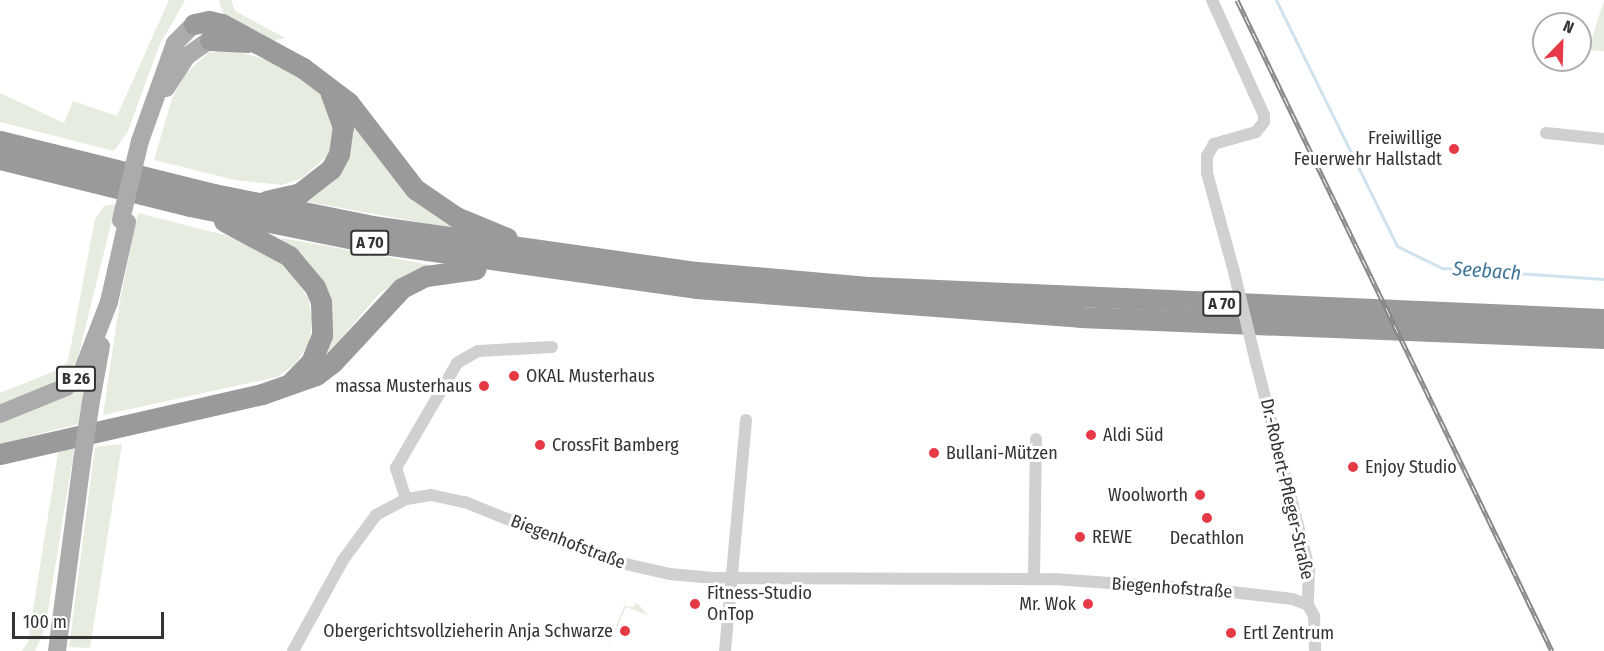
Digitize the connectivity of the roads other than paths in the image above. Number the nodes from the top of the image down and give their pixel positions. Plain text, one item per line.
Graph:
1 (1212, 0) edge
2 (194, 24) joint
3 (210, 40) joint
4 (253, 43) junction
5 (325, 83) junction
6 (1546, 133) dead end
7 (1604, 139) edge
8 (0, 141) edge
9 (143, 142) junction
10 (0, 159) edge
11 (253, 202) junction
12 (190, 206) junction
13 (551, 262) junction
14 (109, 302) junction
15 (1604, 319) edge
16 (1604, 338) edge
17 (552, 346) dead end
18 (287, 386) junction
19 (0, 414) edge
20 (746, 420) dead end
21 (1036, 439) dead end
22 (0, 454) edge
23 (406, 499) junction
24 (733, 578) junction
25 (1034, 579) junction
26 (1308, 605) junction
27 (60, 626) junction
28 (44, 651) edge
29 (57, 651) edge
30 (293, 651) edge
31 (725, 651) edge
32 (1315, 651) edge

1 - 26 street, Dr.-Robert-Pfleger-Straße, bridge
2 - 4 highway
2 - 9 main road, B 26
3 - 4 highway
3 - 9 main road, B 26
4 - 5 highway
5 - 11 highway
5 - 13 highway
6 - 7 street
8 - 11 highway, A 70
9 - 14 main road, B 26
10 - 12 highway, A 70
11 - 13 highway, A 70
12 - 13 highway, A 70
12 - 18 highway
13 - 15 highway, A 70
13 - 16 highway, A 70
13 - 18 highway
14 - 19 main road, B 26
14 - 27 main road, B 26, bridge
17 - 23 street
18 - 22 highway
20 - 24 street
21 - 25 street
23 - 24 street, Biegenhofstraße
23 - 30 street, Biegenhofstraße
24 - 25 street, Biegenhofstraße
24 - 31 street
25 - 26 street, Biegenhofstraße
26 - 32 street, Dr.-Robert-Pfleger-Straße
27 - 28 main road
27 - 29 main road, B 26

